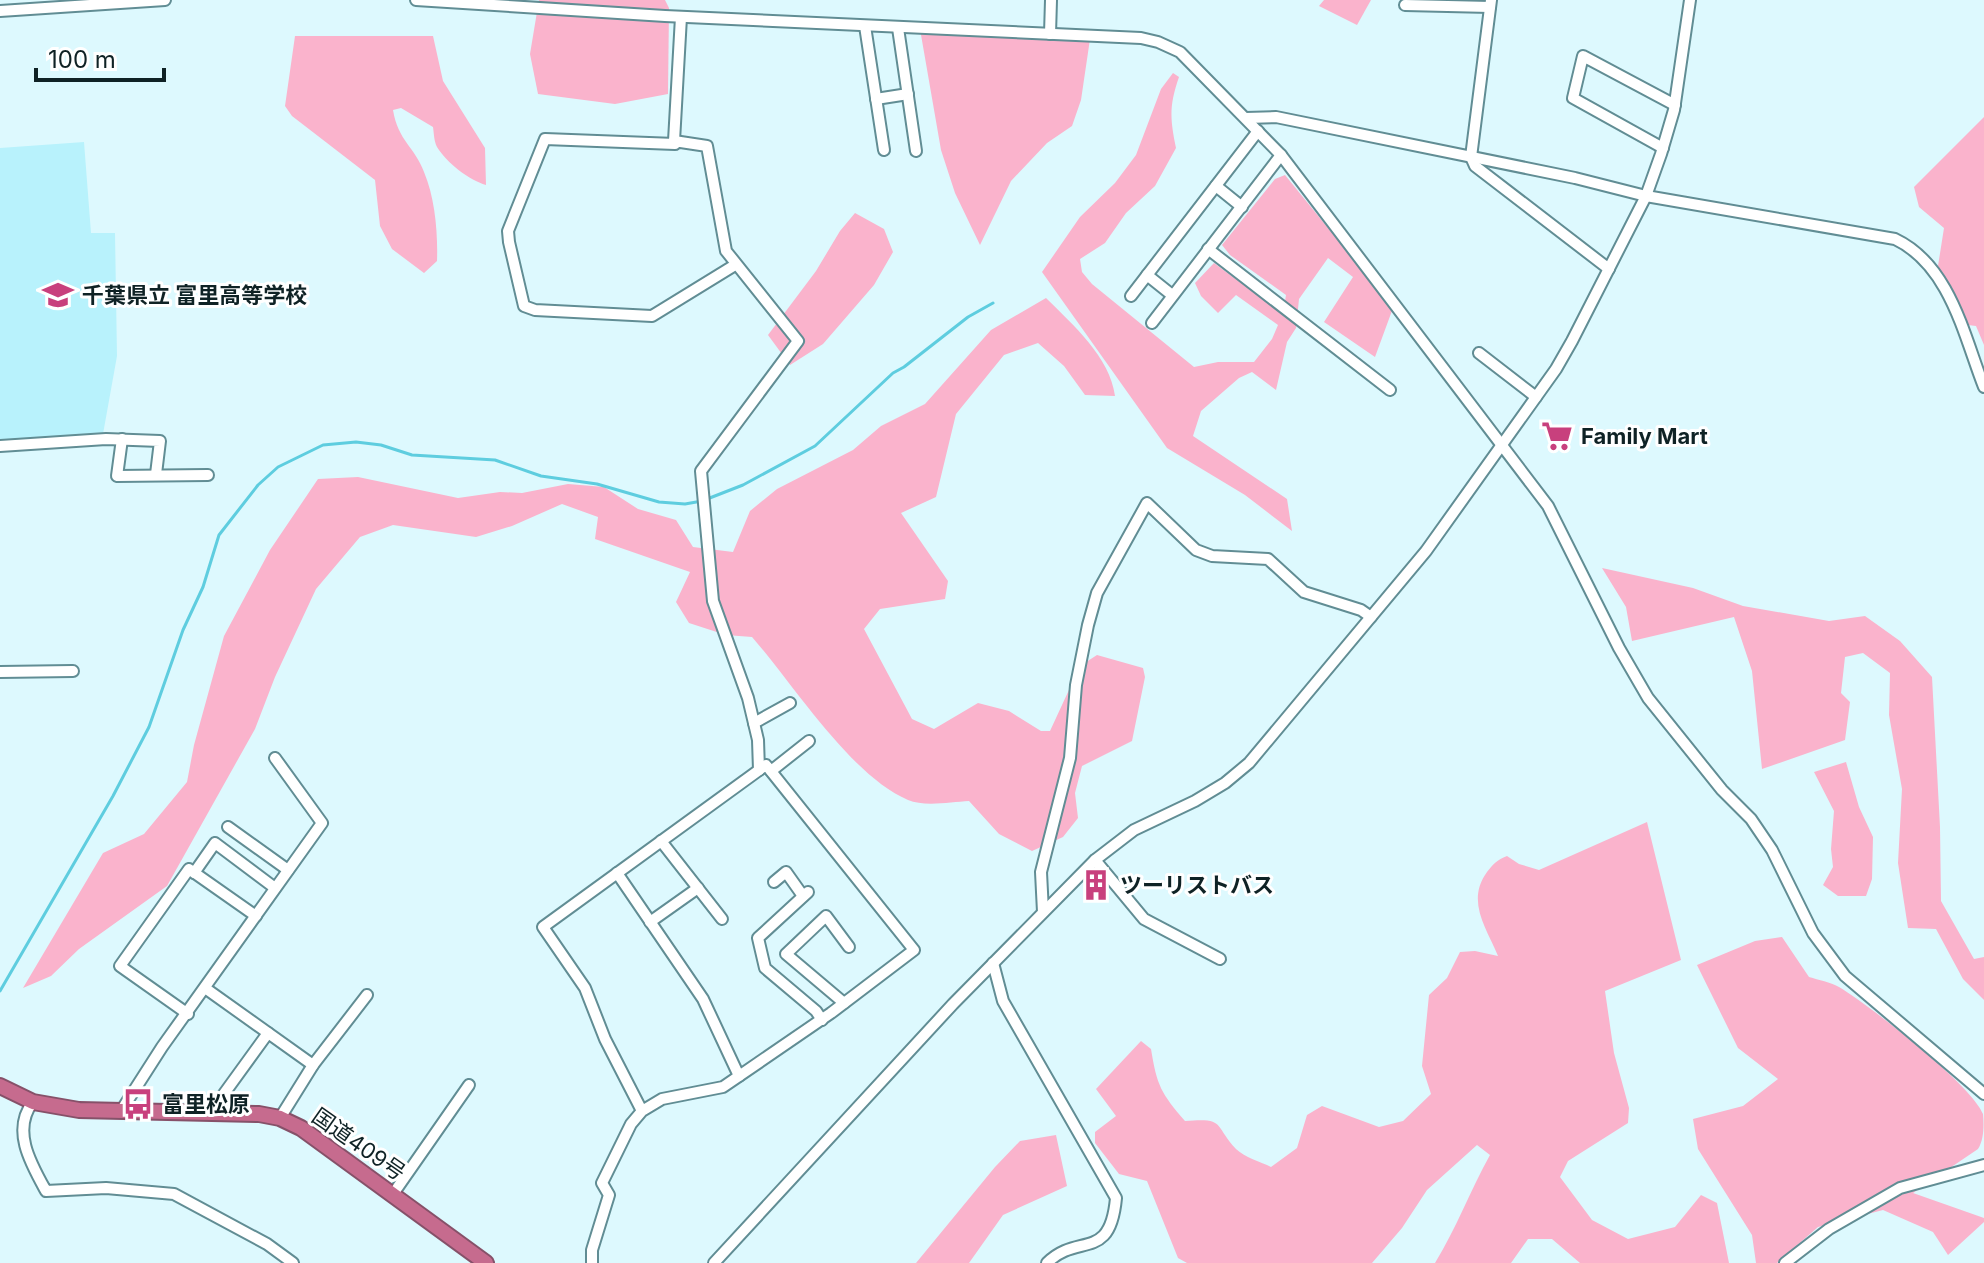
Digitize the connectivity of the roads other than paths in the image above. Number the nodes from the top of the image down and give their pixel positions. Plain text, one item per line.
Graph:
1 (165, 0) edge
2 (416, 0) edge
3 (1051, 0) edge
4 (1690, 0) edge
5 (451, 1) edge
6 (24, 4) edge
7 (1490, 4) edge
8 (1405, 5) dead end
9 (0, 11) edge
10 (681, 17) junction
11 (865, 26) junction
12 (898, 28) junction
13 (1050, 34) junction
14 (908, 94) junction
15 (876, 99) junction
16 (1675, 105) junction
17 (1246, 118) junction
18 (1258, 131) junction
19 (674, 141) junction
20 (1663, 148) junction
21 (884, 150) dead end
22 (916, 151) dead end
23 (1281, 155) junction
24 (1471, 157) junction
25 (1216, 186) junction
26 (1646, 196) junction
27 (1242, 207) junction
28 (1208, 249) junction
29 (735, 265) junction
30 (1609, 269) junction
31 (1147, 275) junction
32 (1172, 295) junction
33 (1131, 296) dead end
34 (1152, 323) dead end
35 (1479, 353) dead end
36 (1984, 387) edge
37 (1390, 390) dead end
38 (1536, 397) junction
39 (122, 439) junction
40 (1502, 445) junction
41 (0, 446) edge
42 (156, 474) junction
43 (208, 475) dead end
44 (1371, 617) junction
45 (73, 671) dead end
46 (0, 672) edge
47 (790, 703) dead end
48 (754, 723) junction
49 (809, 741) dead end
50 (275, 758) dead end
51 (759, 770) junction
52 (771, 771) junction
53 (228, 827) dead end
54 (661, 841) junction
55 (1095, 860) junction
56 (288, 870) junction
57 (194, 873) junction
58 (617, 873) junction
59 (774, 882) dead end
60 (275, 888) junction
61 (698, 888) junction
62 (1043, 912) junction
63 (256, 916) junction
64 (722, 919) dead end
65 (650, 922) junction
66 (849, 947) dead end
67 (1220, 959) dead end
68 (993, 963) junction
69 (205, 988) junction
70 (367, 995) dead end
71 (844, 1003) junction
72 (188, 1014) junction
73 (822, 1020) junction
74 (268, 1033) junction
75 (313, 1065) junction
76 (739, 1076) junction
77 (469, 1085) dead end
78 (0, 1086) edge
79 (1984, 1094) edge
80 (33, 1102) junction
81 (121, 1111) junction
82 (642, 1111) junction
83 (210, 1113) junction
84 (280, 1118) junction
85 (1984, 1165) edge
86 (393, 1194) junction
87 (293, 1263) edge
88 (486, 1263) edge
89 (592, 1263) edge
90 (714, 1263) edge
91 (1047, 1263) edge
92 (1785, 1263) edge

1 - 6 street
2 - 5 street
3 - 13 street
4 - 16 street
5 - 10 street
6 - 9 street
7 - 8 street
7 - 24 street
10 - 11 street
10 - 19 street
11 - 12 street
11 - 15 street
12 - 13 street
12 - 14 street
13 - 17 street
14 - 15 street
14 - 22 street
15 - 21 street
16 - 20 street
16 - 20 street
17 - 18 street
17 - 24 street
18 - 23 street
18 - 25 street
19 - 29 street
19 - 29 street
20 - 26 street
23 - 27 street
23 - 40 street
24 - 26 street
24 - 30 street
25 - 27 street
25 - 31 street
26 - 30 street
26 - 36 street
27 - 28 street
28 - 32 street
28 - 37 street
29 - 48 street
30 - 38 street
31 - 32 street
31 - 33 street
32 - 34 street
35 - 38 street
38 - 40 street
39 - 41 street
39 - 42 street
39 - 42 street
40 - 44 street
40 - 79 street
42 - 43 street
44 - 55 street
44 - 62 street
45 - 46 street
47 - 48 street
48 - 51 street
49 - 52 street
50 - 56 street
51 - 52 street
51 - 54 street
52 - 71 street
53 - 56 street
54 - 58 street
54 - 61 street
55 - 62 street
55 - 67 street
56 - 60 street
57 - 60 street
57 - 63 street
57 - 72 street
58 - 65 street
58 - 82 street
59 - 73 street
60 - 63 street
61 - 64 street
61 - 65 street
62 - 68 street
63 - 69 street
65 - 76 street
66 - 71 street
68 - 90 street
68 - 91 street
69 - 72 street
69 - 74 street
70 - 75 street
71 - 73 street
72 - 81 street
73 - 76 street
74 - 75 street
74 - 83 street
75 - 84 street
76 - 82 street
77 - 86 street
78 - 80 highway, 国道409号
80 - 81 highway, 国道409号
80 - 87 street
81 - 83 highway, 国道409号
82 - 89 street
83 - 84 highway, 国道409号
84 - 86 highway, 国道409号
85 - 92 street
86 - 88 highway, 国道409号

